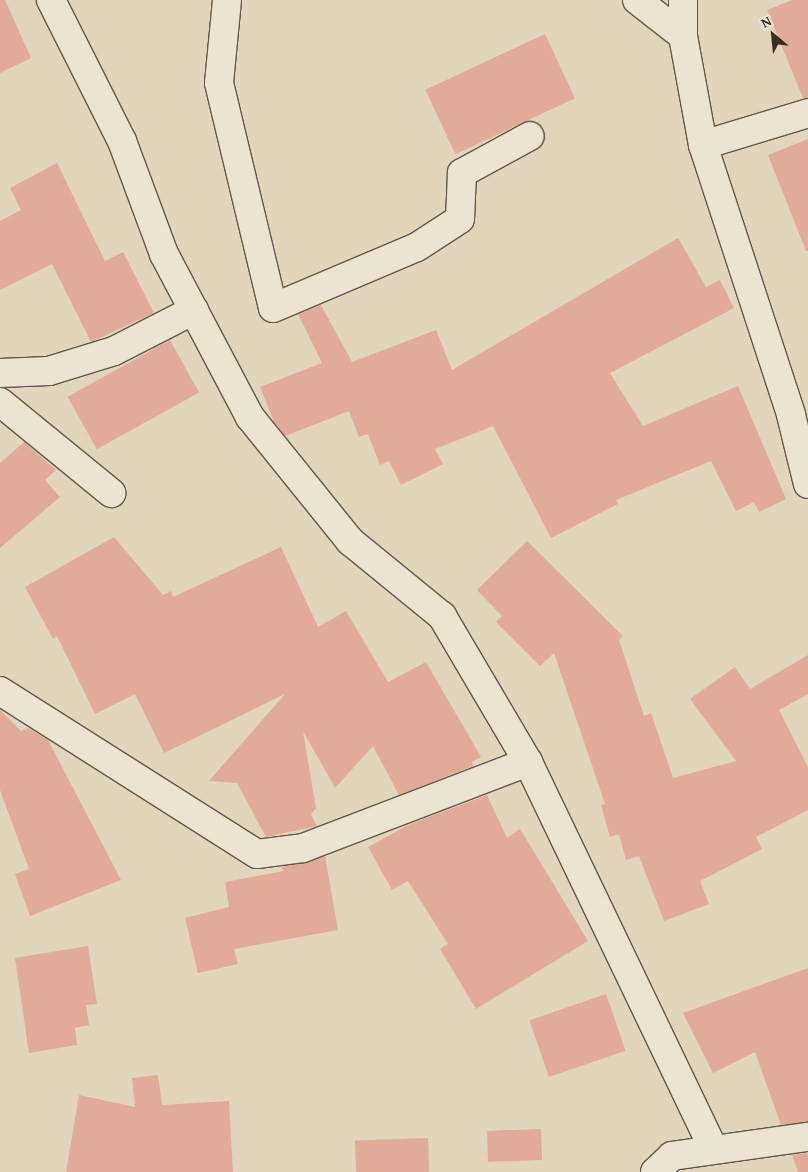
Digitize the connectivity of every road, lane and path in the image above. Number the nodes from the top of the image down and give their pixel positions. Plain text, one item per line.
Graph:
1 (51, 0) edge
2 (227, 0) edge
3 (637, 0) edge
4 (683, 0) edge
5 (683, 36) junction
6 (808, 113) edge
7 (530, 136) dead end
8 (703, 145) junction
9 (194, 310) junction
10 (0, 374) edge
11 (0, 402) edge
12 (808, 484) edge
13 (111, 494) dead end
14 (0, 690) edge
15 (528, 762) junction
16 (808, 1137) edge
17 (713, 1148) junction
18 (655, 1172) edge

1 - 9 street
2 - 7 street
3 - 5 street
4 - 5 street
5 - 8 street
6 - 8 street
8 - 12 street
9 - 10 street
9 - 15 street
11 - 13 street
14 - 15 street
15 - 17 street
16 - 17 street
17 - 18 street

